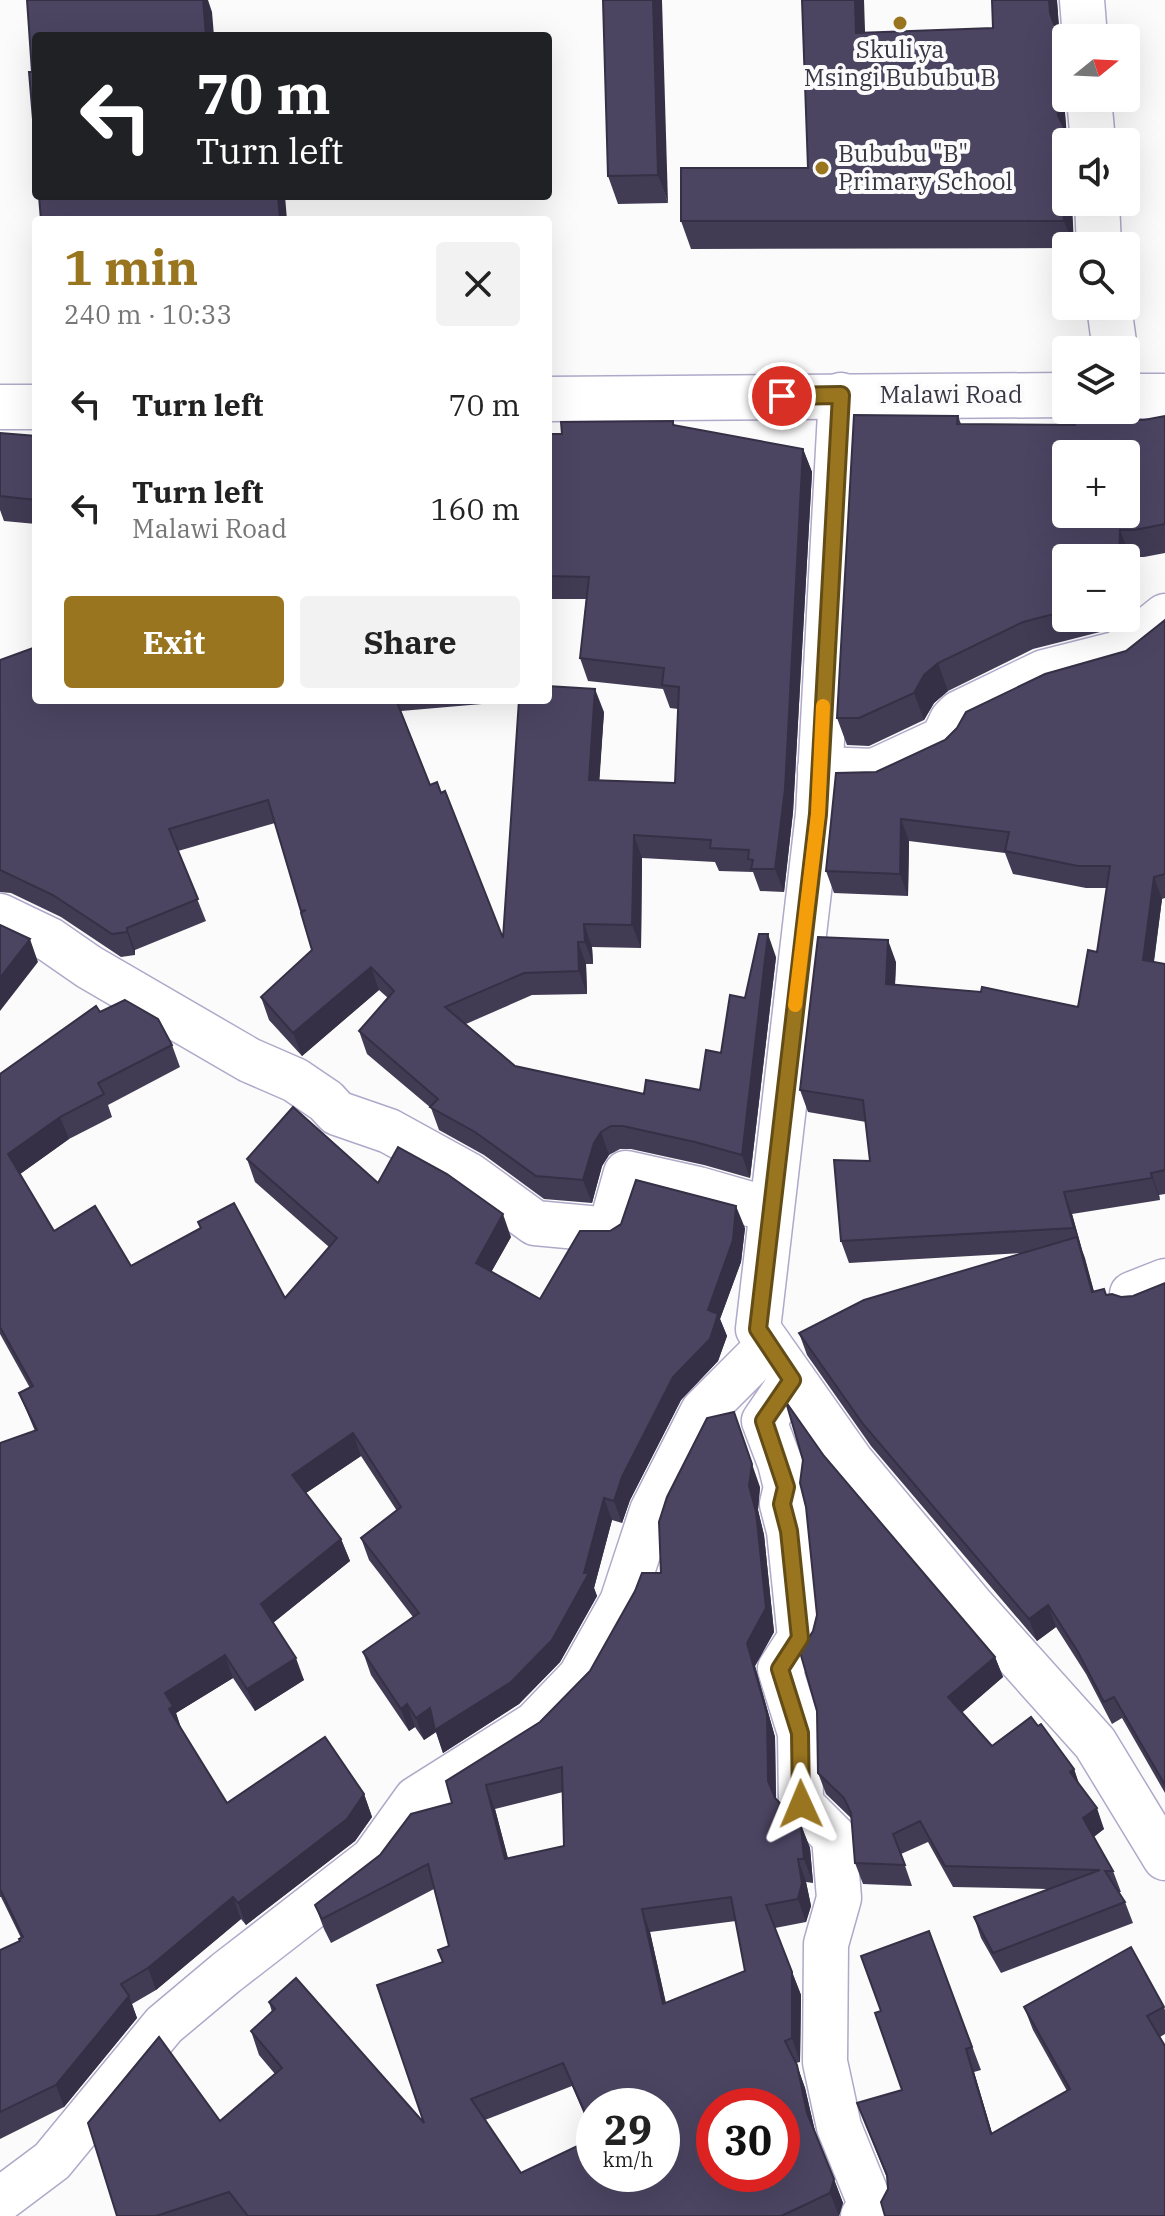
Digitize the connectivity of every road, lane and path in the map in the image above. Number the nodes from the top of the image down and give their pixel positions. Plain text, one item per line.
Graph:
1 (1082, 0) edge
2 (1084, 24) edge
3 (841, 395) junction
4 (1052, 395) edge
5 (1140, 396) edge
6 (1165, 396) edge
7 (552, 399) edge
8 (0, 407) edge
9 (32, 407) edge
10 (1165, 616) edge
11 (820, 769) junction
12 (0, 916) edge
13 (771, 1210) junction
14 (780, 1363) junction
15 (1165, 1858) edge
16 (0, 2200) edge
17 (863, 2216) edge

1 - 2 street
3 - 4 street, Malawi Road
3 - 7 street, Malawi Road
3 - 11 street
5 - 6 street
8 - 9 street
10 - 11 street
11 - 13 street
12 - 13 street
13 - 14 street
14 - 15 street
14 - 16 street
14 - 17 street

